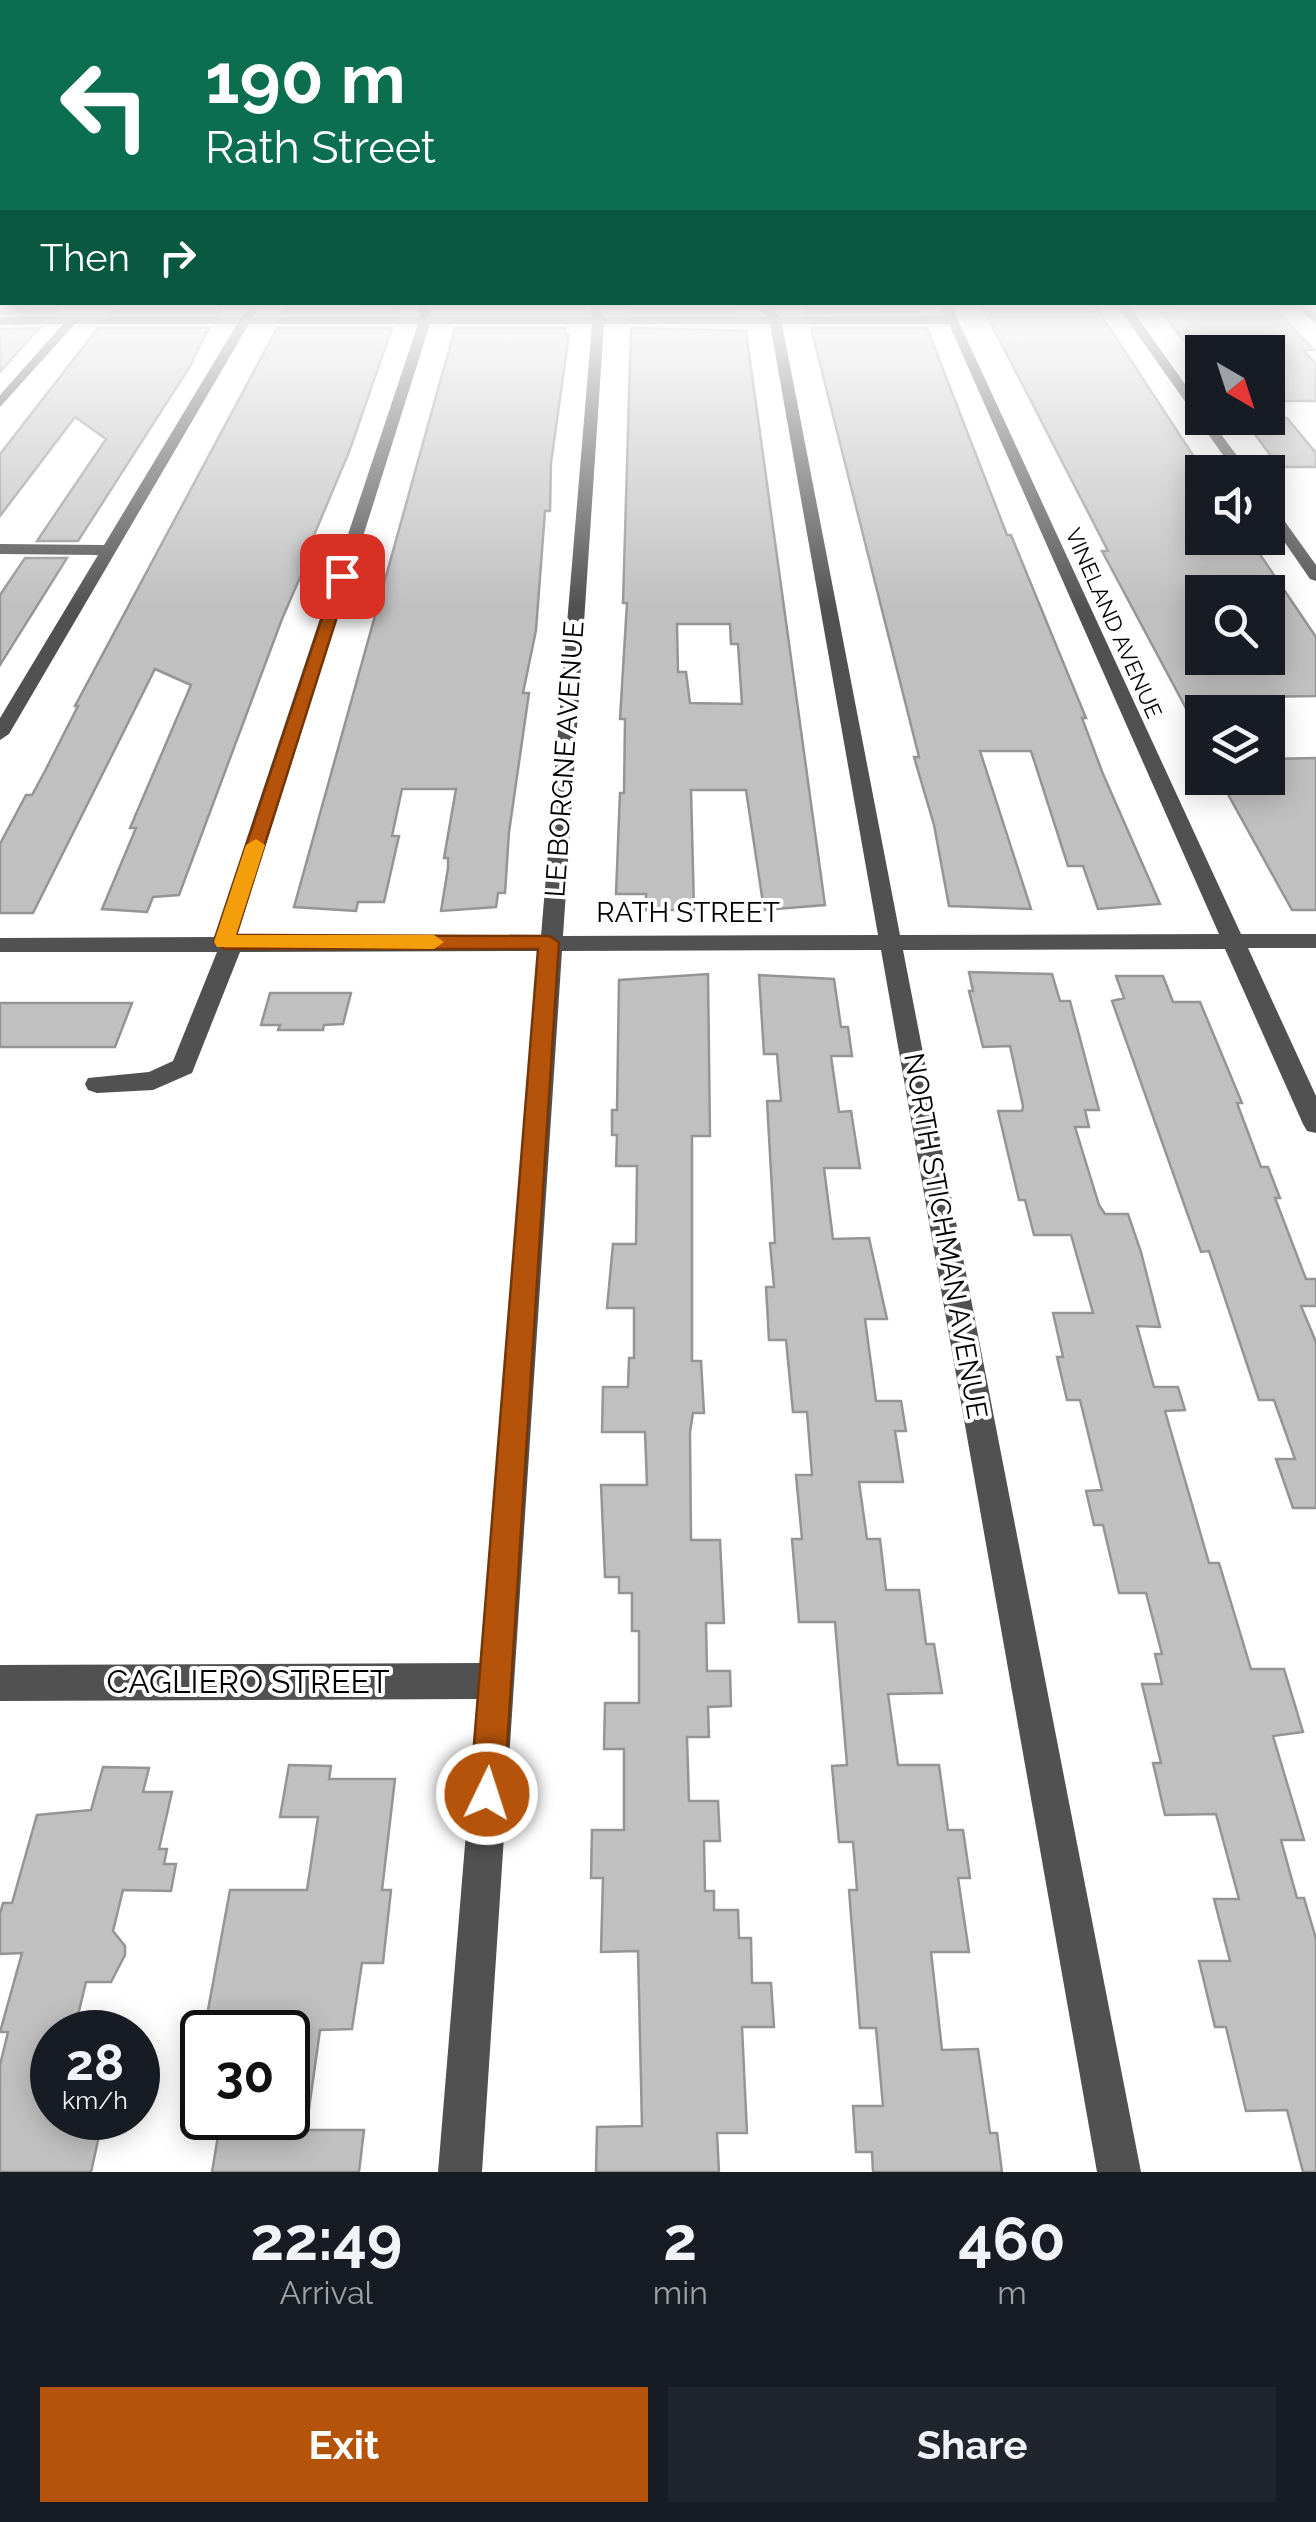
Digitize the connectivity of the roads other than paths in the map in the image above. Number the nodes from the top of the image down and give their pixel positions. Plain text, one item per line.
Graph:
1 (198, 405) edge
2 (396, 405) edge
3 (589, 405) edge
4 (787, 405) edge
5 (992, 405) edge
6 (1285, 532) edge
7 (0, 549) edge
8 (112, 550) junction
9 (1316, 576) edge
10 (0, 734) edge
11 (228, 942) junction
12 (549, 942) junction
13 (891, 942) junction
14 (1234, 942) junction
15 (1316, 942) edge
16 (0, 945) edge
17 (97, 1084) dead end
18 (1316, 1124) edge
19 (495, 1681) junction
20 (0, 1684) edge
21 (460, 2172) edge
22 (1119, 2172) edge

1 - 8 street
2 - 11 street
3 - 12 street, LE BORGNE AVENUE
4 - 13 street, NORTH STICHMAN AVENUE
5 - 14 street, VINELAND AVENUE
6 - 9 street
7 - 8 street
8 - 10 street
11 - 12 street, RATH STREET
11 - 16 street, RATH STREET
11 - 17 street
12 - 13 street, RATH STREET
12 - 19 street, LE BORGNE AVENUE
13 - 14 street, RATH STREET
13 - 22 street, NORTH STICHMAN AVENUE
14 - 15 street, RATH STREET
14 - 18 street, VINELAND AVENUE
19 - 20 street, CAGLIERO STREET
19 - 21 street, LE BORGNE AVENUE

